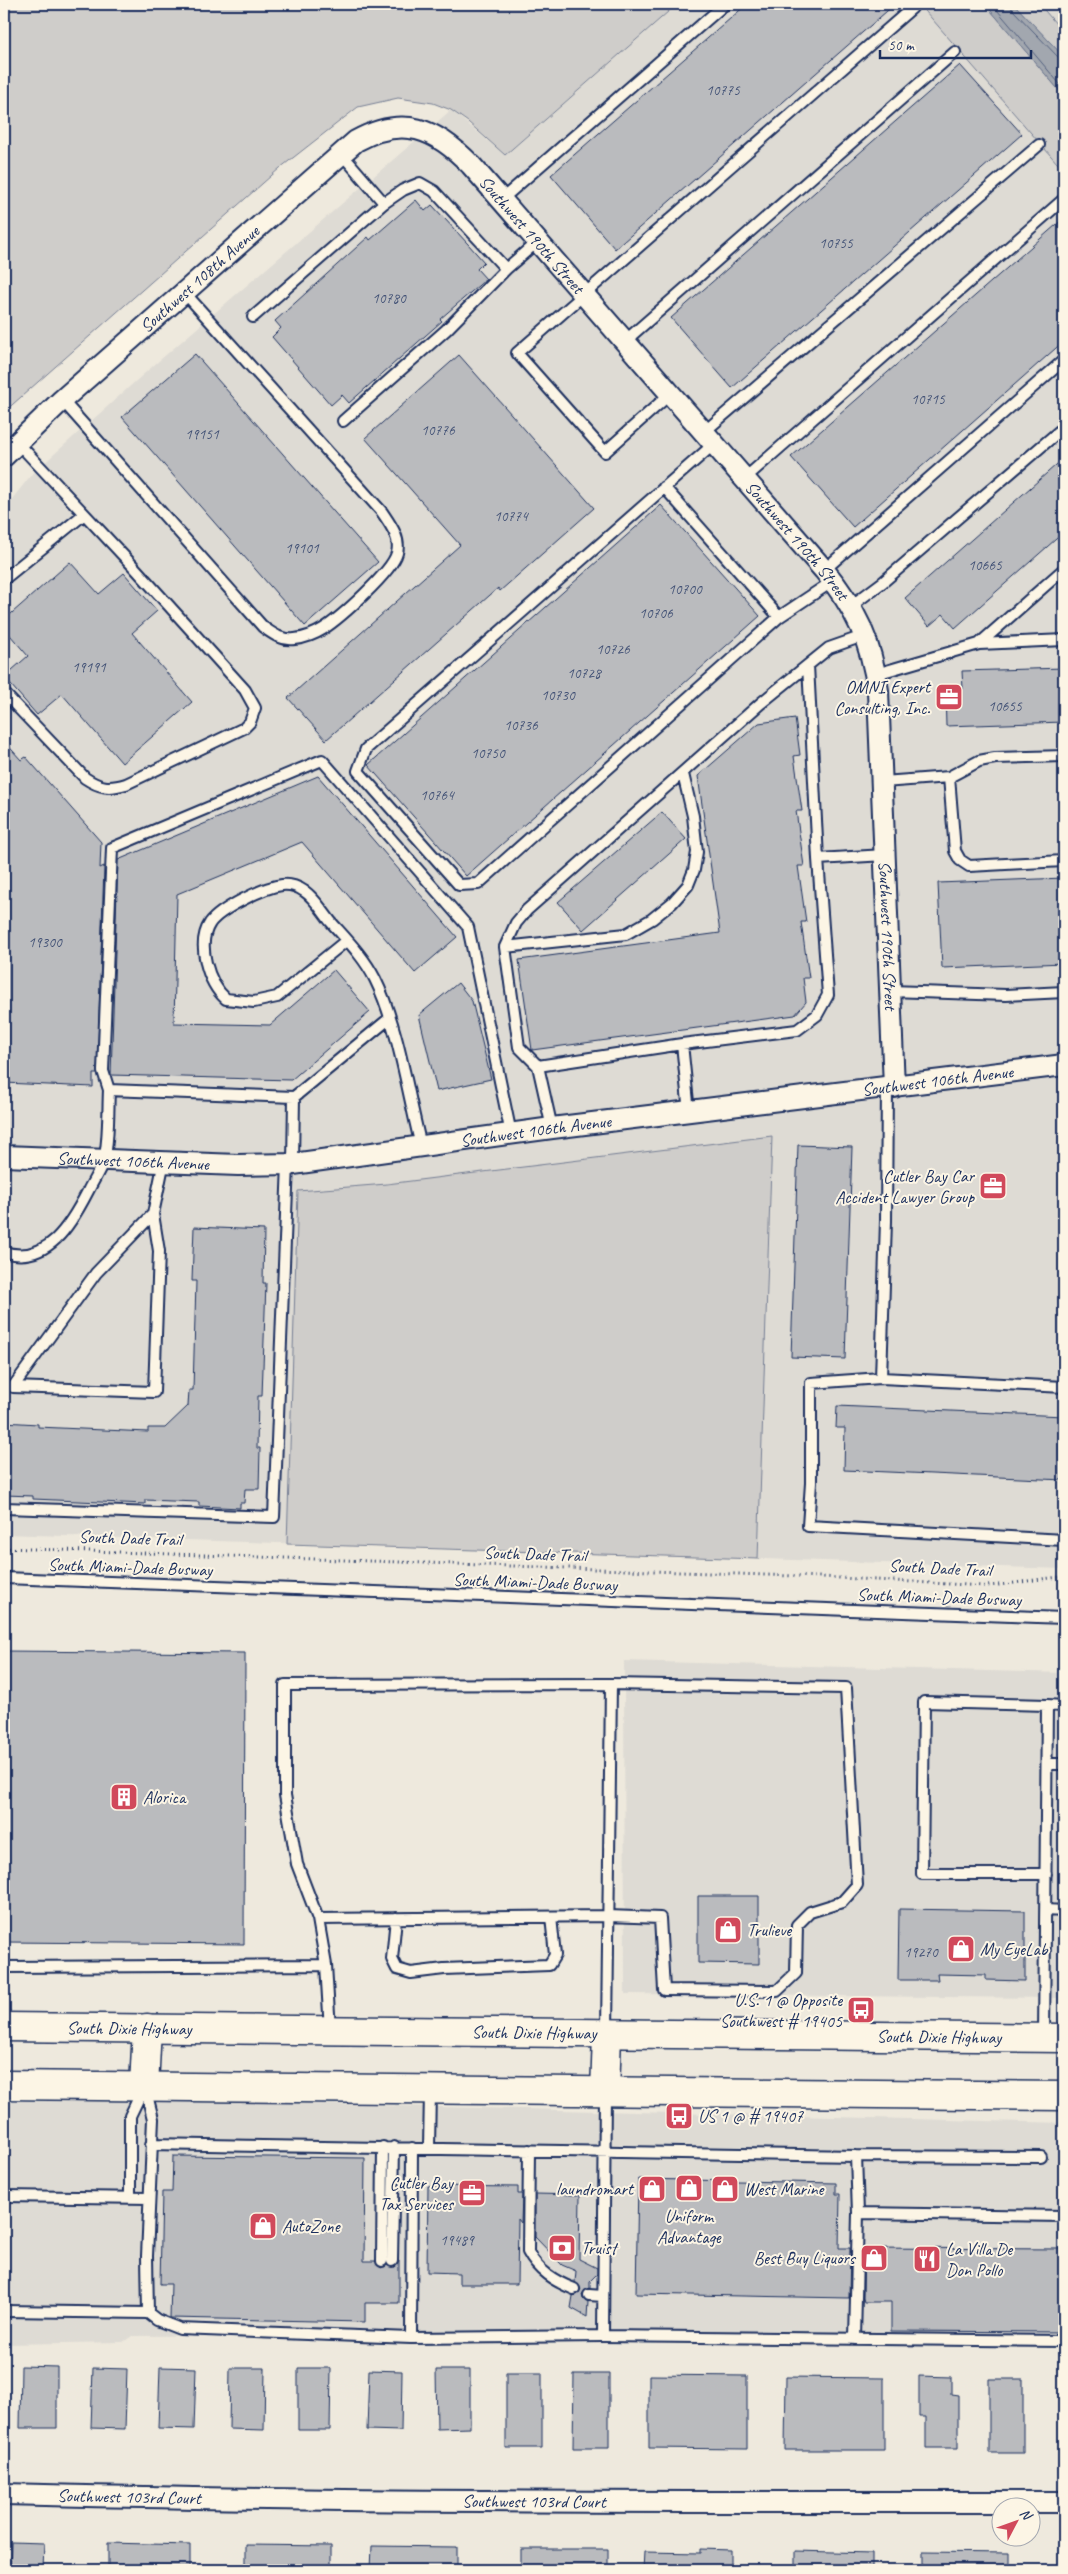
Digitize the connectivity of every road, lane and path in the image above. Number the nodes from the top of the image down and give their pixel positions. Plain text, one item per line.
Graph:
1 (725, 4) edge
2 (908, 4) edge
3 (955, 52) dead end
4 (408, 127) joint
5 (1039, 145) dead end
6 (341, 154) junction
7 (1064, 199) edge
8 (501, 200) junction
9 (384, 203) junction
10 (538, 242) junction
11 (506, 269) junction
12 (184, 292) junction
13 (584, 294) junction
14 (253, 317) dead end
15 (625, 341) junction
16 (1064, 360) edge
17 (670, 394) junction
18 (62, 400) junction
19 (343, 421) dead end
20 (1064, 427) edge
21 (709, 438) junction
22 (10, 449) edge
23 (744, 479) junction
24 (664, 487) junction
25 (83, 515) junction
26 (1064, 569) edge
27 (828, 576) junction
28 (4, 579) edge
29 (852, 606) junction
30 (779, 616) junction
31 (866, 635) junction
32 (1064, 640) edge
33 (979, 644) junction
34 (808, 666) junction
35 (876, 674) junction
36 (4, 692) edge
37 (1064, 756) edge
38 (683, 774) junction
39 (949, 777) junction
40 (883, 782) junction
41 (885, 855) junction
42 (818, 859) junction
43 (1064, 861) edge
44 (348, 940) junction
45 (505, 947) junction
46 (891, 991) junction
47 (1064, 992) edge
48 (390, 1018) junction
49 (682, 1044) junction
50 (1064, 1065) edge
51 (538, 1066) junction
52 (891, 1088) junction
53 (109, 1090) junction
54 (294, 1097) junction
55 (689, 1112) junction
56 (552, 1128) junction
57 (511, 1134) junction
58 (421, 1146) junction
59 (4, 1156) edge
60 (104, 1159) junction
61 (164, 1162) junction
62 (290, 1164) junction
63 (153, 1214) junction
64 (4, 1252) edge
65 (881, 1378) junction
66 (1064, 1387) edge
67 (8, 1388) edge
68 (4, 1508) edge
69 (1064, 1540) edge
70 (4, 1548) edge
71 (4, 1578) edge
72 (1064, 1578) edge
73 (1064, 1618) edge
74 (611, 1684) junction
75 (1048, 1705) junction
76 (1064, 1706) edge
77 (1047, 1764) junction
78 (1064, 1764) edge
79 (1046, 1874) junction
80 (1046, 1910) junction
81 (1064, 1911) edge
82 (551, 1916) junction
83 (609, 1916) junction
84 (396, 1918) junction
85 (318, 1919) junction
86 (326, 1966) junction
87 (4, 1968) edge
88 (4, 2026) edge
89 (148, 2028) junction
90 (330, 2031) junction
91 (607, 2035) junction
92 (1054, 2039) edge
93 (4, 2084) edge
94 (144, 2086) junction
95 (430, 2090) junction
96 (605, 2092) junction
97 (1064, 2096) edge
98 (151, 2144) junction
99 (383, 2147) junction
100 (394, 2147) junction
101 (412, 2148) junction
102 (428, 2148) junction
103 (529, 2150) junction
104 (605, 2151) junction
105 (856, 2156) junction
106 (1041, 2157) dead end
107 (4, 2196) edge
108 (130, 2197) junction
109 (149, 2198) junction
110 (858, 2213) junction
111 (1064, 2216) edge
112 (574, 2289) dead end
113 (589, 2295) dead end
114 (603, 2296) junction
115 (4, 2311) edge
116 (148, 2313) junction
117 (603, 2336) junction
118 (411, 2338) junction
119 (855, 2339) junction
120 (1064, 2341) edge
121 (4, 2494) edge
122 (1064, 2502) edge

1 - 8 lane
2 - 13 lane
3 - 15 lane
4 - 6 street, Southwest 108th Avenue
4 - 8 street, Southwest 190th Street
5 - 21 lane
6 - 9 lane
6 - 12 street, Southwest 108th Avenue
7 - 23 lane
8 - 10 street, Southwest 190th Street
9 - 11 lane
9 - 14 lane
10 - 11 lane
10 - 13 street, Southwest 190th Street
11 - 19 lane
12 - 18 street, Southwest 108th Avenue
12 - 18 lane
13 - 15 street, Southwest 190th Street
13 - 17 lane
15 - 17 street, Southwest 190th Street
16 - 27 lane
17 - 21 street, Southwest 190th Street
18 - 22 street, Southwest 108th Avenue
20 - 29 lane
21 - 23 street, Southwest 190th Street
21 - 24 lane
22 - 25 lane
23 - 27 street, Southwest 190th Street
24 - 30 lane
24 - 30 lane
25 - 28 lane
25 - 36 lane
26 - 33 lane
27 - 29 street, Southwest 190th Street
27 - 30 lane
29 - 31 street, Southwest 190th Street
31 - 34 lane
31 - 35 street, Southwest 190th Street
32 - 33 lane
33 - 35 lane
34 - 38 lane
34 - 42 lane
35 - 40 street, Southwest 190th Street
37 - 39 lane
38 - 45 lane
38 - 45 lane
39 - 40 lane
39 - 43 lane
40 - 41 street, Southwest 190th Street
41 - 42 lane
41 - 46 street, Southwest 190th Street
42 - 49 lane
44 - 44 lane
44 - 48 lane
45 - 51 lane
46 - 47 lane
46 - 52 street, Southwest 190th Street
48 - 54 lane
48 - 58 lane
49 - 51 lane
49 - 55 lane
50 - 52 street, Southwest 106th Avenue
51 - 56 lane
52 - 55 street, Southwest 106th Avenue
52 - 65 lane
53 - 54 lane
53 - 57 lane
53 - 60 lane
54 - 62 lane
55 - 56 street, Southwest 106th Avenue
56 - 57 street, Southwest 106th Avenue
57 - 58 street, Southwest 106th Avenue
58 - 62 street, Southwest 106th Avenue
59 - 60 street, Southwest 106th Avenue
60 - 61 street, Southwest 106th Avenue
60 - 64 lane
61 - 62 street, Southwest 106th Avenue
61 - 63 lane
62 - 68 lane
63 - 67 lane
63 - 67 lane
65 - 66 lane
65 - 69 lane
70 - 72 path, South Dade Trail
71 - 73 lane, South Miami-Dade Busway
74 - 83 lane
74 - 83 lane
74 - 85 lane
75 - 76 lane
75 - 77 lane
75 - 79 lane
77 - 78 lane
77 - 79 lane
79 - 80 lane
80 - 81 lane
80 - 92 lane
82 - 83 lane
82 - 84 lane
82 - 84 lane
83 - 91 lane
84 - 85 lane
85 - 86 lane
86 - 87 lane
86 - 90 lane
88 - 89 highway, South Dixie Highway
89 - 90 highway, South Dixie Highway
89 - 94 highway
90 - 91 highway, South Dixie Highway
91 - 92 highway, South Dixie Highway
91 - 96 highway
93 - 94 highway
94 - 95 highway
94 - 98 lane
94 - 108 lane
95 - 96 highway
95 - 102 lane
96 - 97 highway
96 - 104 lane
98 - 99 lane
98 - 109 lane
99 - 100 lane
99 - 100 lane
100 - 101 lane
101 - 102 lane
101 - 118 lane
102 - 103 lane
103 - 104 lane
103 - 112 lane
104 - 105 lane
104 - 114 lane
105 - 106 lane
105 - 110 lane
107 - 108 lane
108 - 109 lane
109 - 116 lane
110 - 111 lane
110 - 119 lane
113 - 114 lane
114 - 117 lane
115 - 116 lane
116 - 118 lane
117 - 118 lane
117 - 119 lane
119 - 120 lane
121 - 122 street, Southwest 103rd Court

